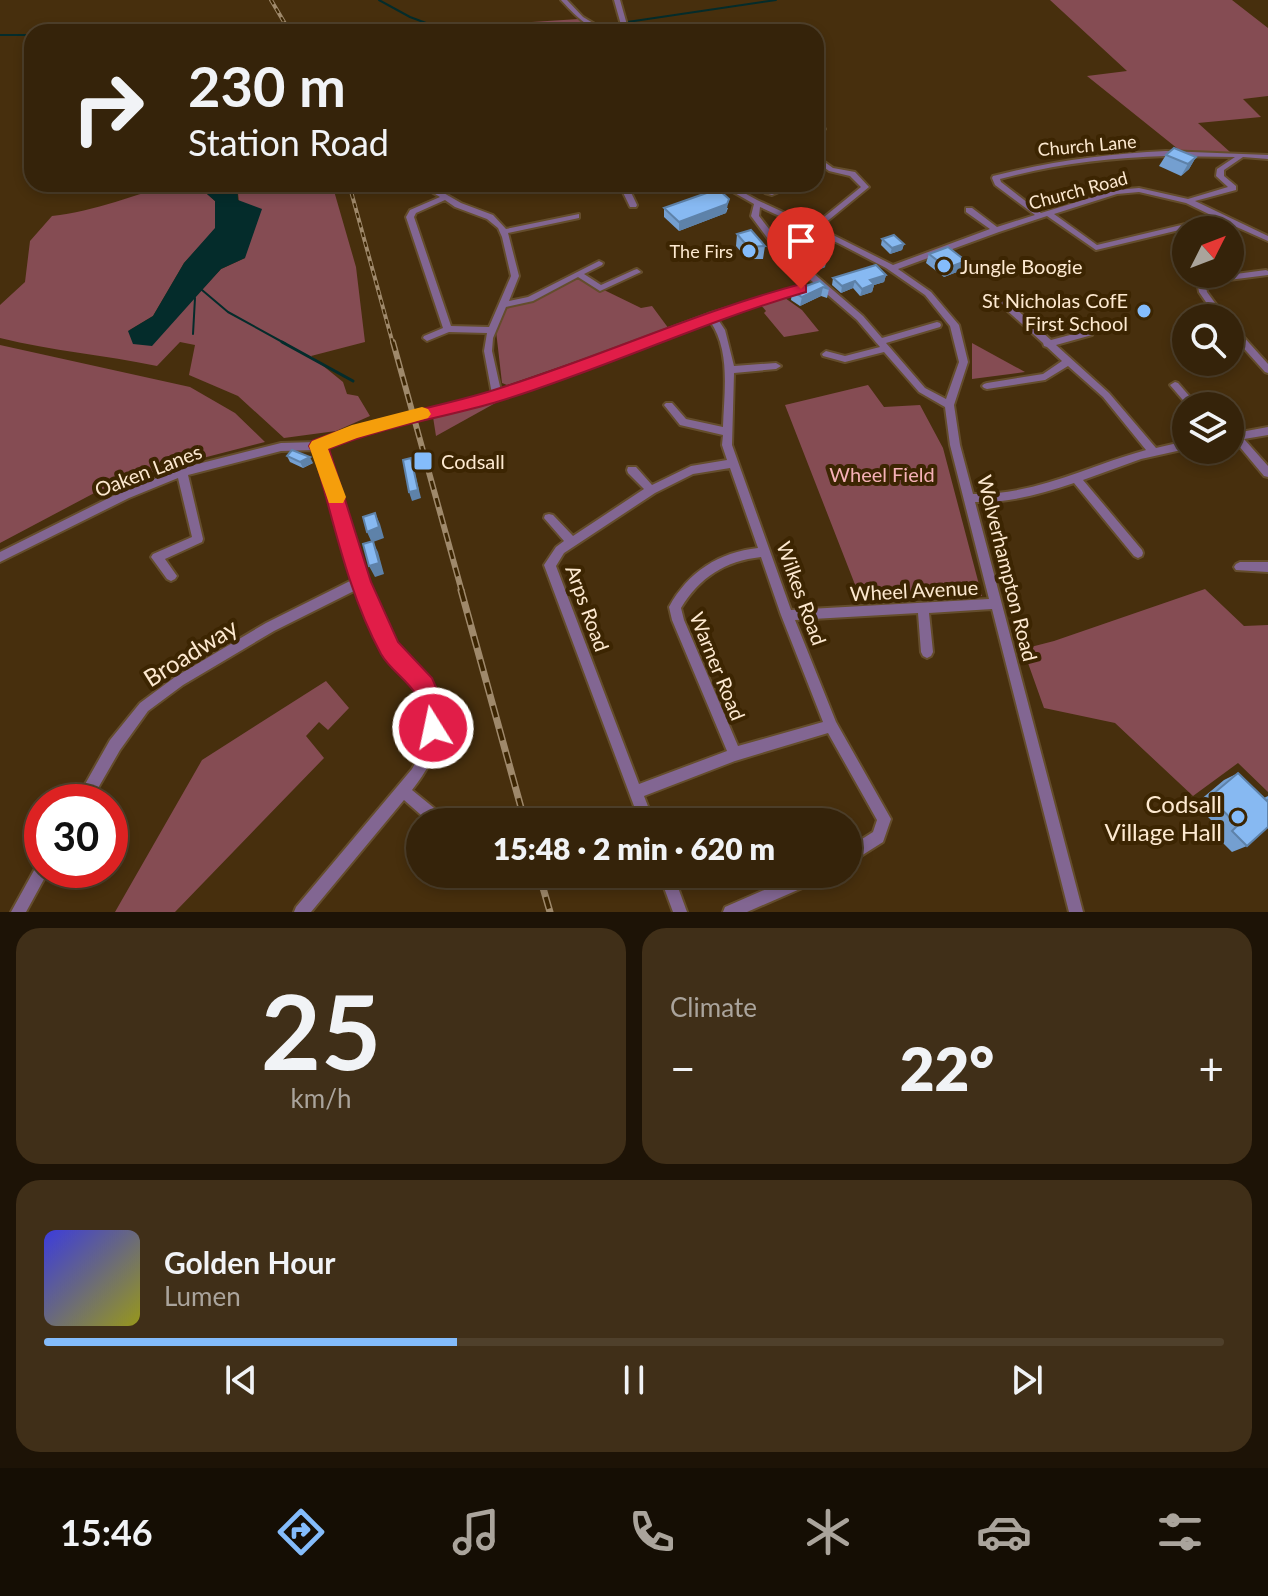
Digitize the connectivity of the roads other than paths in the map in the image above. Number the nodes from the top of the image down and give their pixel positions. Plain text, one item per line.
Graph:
1 (564, 0) edge
2 (617, 0) edge
3 (591, 24) edge
4 (624, 24) edge
5 (1242, 155) junction
6 (1268, 157) edge
7 (824, 168) edge
8 (435, 192) edge
9 (627, 192) edge
10 (736, 192) edge
11 (444, 198) junction
12 (1188, 201) junction
13 (633, 205) dead end
14 (757, 205) junction
15 (969, 210) dead end
16 (1049, 214) junction
17 (576, 216) dead end
18 (1040, 216) junction
19 (1215, 216) edge
20 (813, 229) junction
21 (1172, 229) edge
22 (1244, 229) edge
23 (996, 230) junction
24 (503, 232) junction
25 (1268, 239) edge
26 (599, 263) dead end
27 (890, 265) junction
28 (869, 268) edge
29 (637, 272) dead end
30 (1266, 273) dead end
31 (578, 274) junction
32 (822, 284) junction
33 (1004, 303) dead end
34 (1212, 304) edge
35 (503, 305) junction
36 (711, 316) junction
37 (937, 325) dead end
38 (448, 329) junction
39 (492, 330) junction
40 (1089, 333) dead end
41 (427, 338) dead end
42 (1244, 341) edge
43 (884, 344) junction
44 (1047, 344) junction
45 (826, 354) dead end
46 (1067, 362) junction
47 (776, 366) dead end
48 (730, 370) junction
49 (1268, 370) edge
50 (1175, 385) dead end
51 (987, 386) dead end
52 (1181, 392) edge
53 (497, 396) junction
54 (669, 405) dead end
55 (949, 405) junction
56 (1268, 431) edge
57 (727, 432) junction
58 (1244, 435) edge
59 (318, 446) junction
60 (1172, 447) edge
61 (1244, 448) edge
62 (1152, 450) junction
63 (734, 463) junction
64 (632, 470) dead end
65 (182, 472) junction
66 (1268, 473) edge
67 (1076, 478) junction
68 (651, 490) junction
69 (970, 498) junction
70 (549, 518) dead end
71 (572, 542) junction
72 (765, 552) junction
73 (1138, 553) dead end
74 (0, 557) edge
75 (1268, 567) edge
76 (171, 576) dead end
77 (1260, 578) dead end
78 (360, 582) junction
79 (996, 604) junction
80 (923, 608) junction
81 (787, 615) junction
82 (927, 652) dead end
83 (831, 726) junction
84 (735, 754) junction
85 (92, 784) edge
86 (404, 792) junction
87 (636, 792) junction
88 (423, 808) edge
89 (642, 808) edge
90 (862, 847) edge
91 (32, 888) edge
92 (671, 888) edge
93 (786, 888) edge
94 (18, 912) edge
95 (301, 912) edge
96 (680, 912) edge
97 (730, 912) edge
98 (1076, 912) edge

1 - 3 street
2 - 4 street
5 - 6 street
5 - 12 street
5 - 18 street, Church Lane
7 - 20 street
8 - 11 street
9 - 13 street
10 - 14 street
11 - 24 street
11 - 38 street
12 - 16 street, Church Road
12 - 19 street, Church Road
14 - 20 street
14 - 32 street
15 - 23 street
16 - 18 street, Church Road
16 - 21 street
17 - 24 street
18 - 23 street, Church Road
20 - 27 street
22 - 25 street, Church Road
23 - 27 street, Church Road
24 - 35 street
26 - 31 street
27 - 28 street, Church Road
27 - 55 street
29 - 31 street
30 - 34 street
31 - 35 street
32 - 36 street, Oaken Lanes
32 - 43 street
33 - 44 street
35 - 39 street
36 - 48 street, Wilkes Road
36 - 53 street, Oaken Lanes
37 - 43 street
38 - 39 street
38 - 41 street
39 - 53 street
40 - 44 street
42 - 49 street
43 - 45 street
43 - 55 street
44 - 46 street
46 - 51 street
46 - 62 street
47 - 48 street
48 - 57 street, Wilkes Road
50 - 52 street
53 - 59 street, Oaken Lanes
54 - 57 street
55 - 69 street, Wolverhampton Road
56 - 58 street
57 - 63 street, Wilkes Road
59 - 65 street, Oaken Lanes
59 - 78 street
60 - 62 street
61 - 66 street
62 - 67 street
63 - 68 street, Arps Road
63 - 72 street, Wilkes Road
64 - 68 street
65 - 74 street, Oaken Lanes
65 - 76 street
67 - 69 street
67 - 73 street
68 - 71 street, Arps Road
69 - 79 street, Wolverhampton Road
70 - 71 street
71 - 87 street, Arps Road
72 - 81 street, Wilkes Road
72 - 84 street, Warner Road
75 - 77 street
78 - 85 street, Broadway
78 - 86 street
79 - 80 street, Wheel Avenue
79 - 98 street, Wolverhampton Road
80 - 81 street, Wheel Avenue
80 - 82 street
81 - 83 street, Wilkes Road
83 - 84 street
83 - 90 street, Wilkes Road
84 - 87 street
86 - 88 street
86 - 95 street
87 - 89 street, Arps Road
91 - 94 street
92 - 96 street
93 - 97 street

